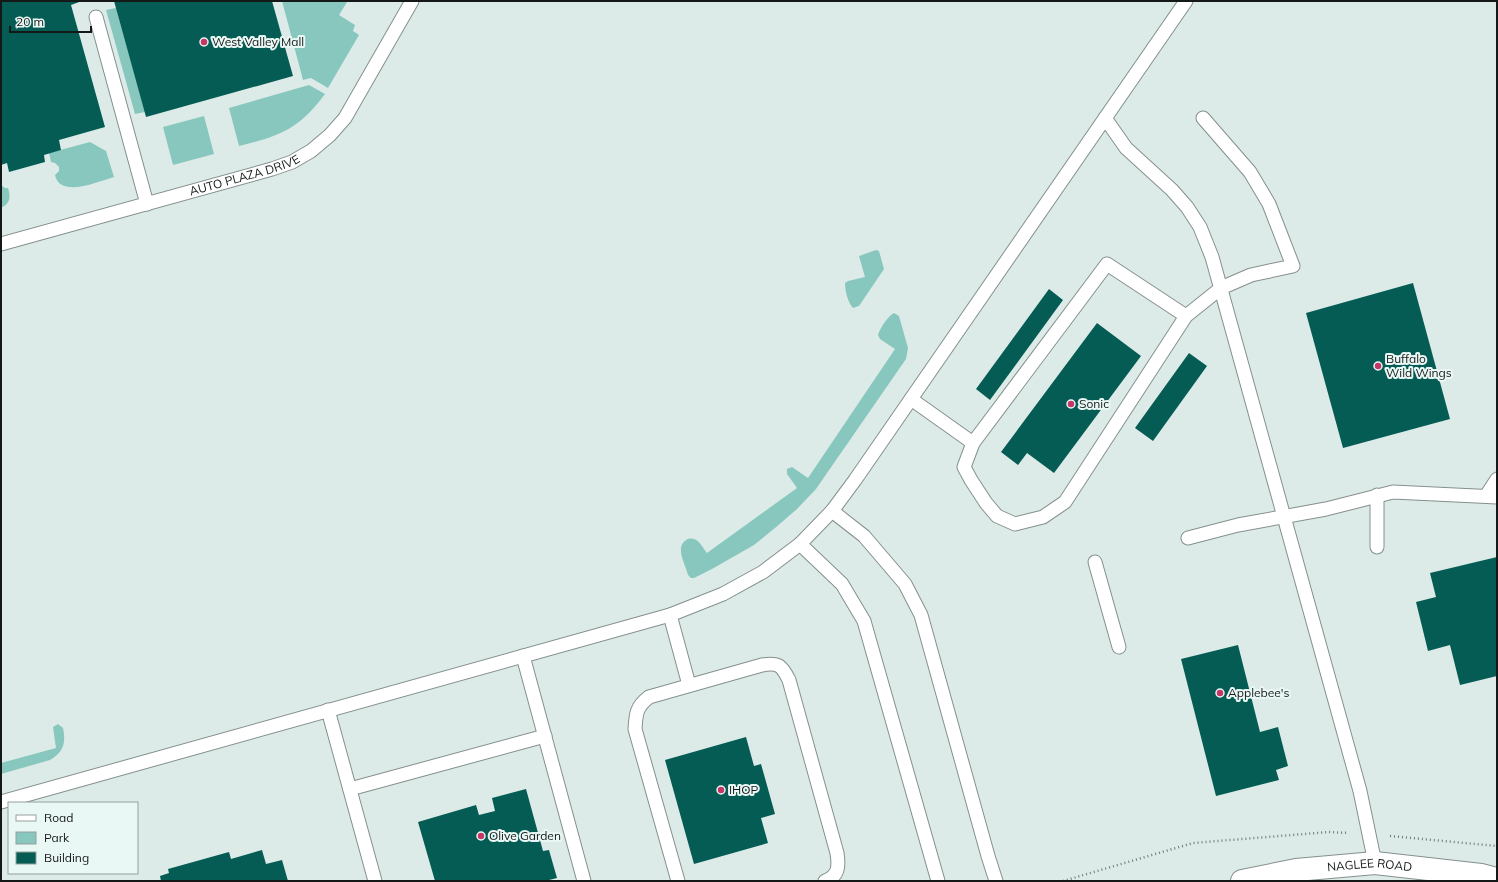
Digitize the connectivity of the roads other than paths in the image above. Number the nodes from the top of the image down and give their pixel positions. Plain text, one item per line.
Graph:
1 (412, 1) edge
2 (1186, 1) edge
3 (96, 17) dead end
4 (1106, 118) junction
5 (1203, 118) dead end
6 (147, 204) junction
7 (1, 244) edge
8 (1221, 288) junction
9 (1186, 316) junction
10 (911, 399) junction
11 (973, 444) junction
12 (1497, 479) edge
13 (1377, 495) junction
14 (1491, 497) edge
15 (832, 511) junction
16 (1284, 516) junction
17 (1188, 538) dead end
18 (800, 544) junction
19 (1377, 547) dead end
20 (1095, 562) dead end
21 (670, 615) junction
22 (1119, 647) dead end
23 (523, 656) junction
24 (689, 686) junction
25 (328, 710) junction
26 (545, 736) junction
27 (350, 789) junction
28 (1, 802) edge
29 (1375, 864) junction
30 (1497, 879) edge
31 (375, 881) edge
32 (584, 881) edge
33 (678, 881) edge
34 (825, 881) edge
35 (938, 881) edge
36 (996, 881) edge
37 (1242, 881) edge

1 - 6 lane, AUTO PLAZA DRIVE
2 - 4 lane
3 - 6 lane
4 - 8 lane
4 - 10 lane
5 - 8 lane
6 - 7 lane, AUTO PLAZA DRIVE
8 - 9 lane
8 - 16 lane
9 - 11 lane
9 - 11 lane
10 - 11 lane
10 - 15 lane
12 - 14 lane
13 - 14 lane
13 - 16 lane
13 - 19 lane
15 - 18 lane
15 - 36 lane
16 - 17 lane
16 - 29 lane
18 - 21 lane
18 - 35 lane
20 - 22 lane
21 - 23 lane
21 - 24 lane
23 - 25 lane
23 - 26 lane
24 - 33 lane
24 - 34 lane
25 - 27 lane
25 - 28 lane
26 - 27 lane
26 - 32 lane
27 - 31 lane
29 - 30 main road, NAGLEE ROAD
29 - 37 main road, NAGLEE ROAD

